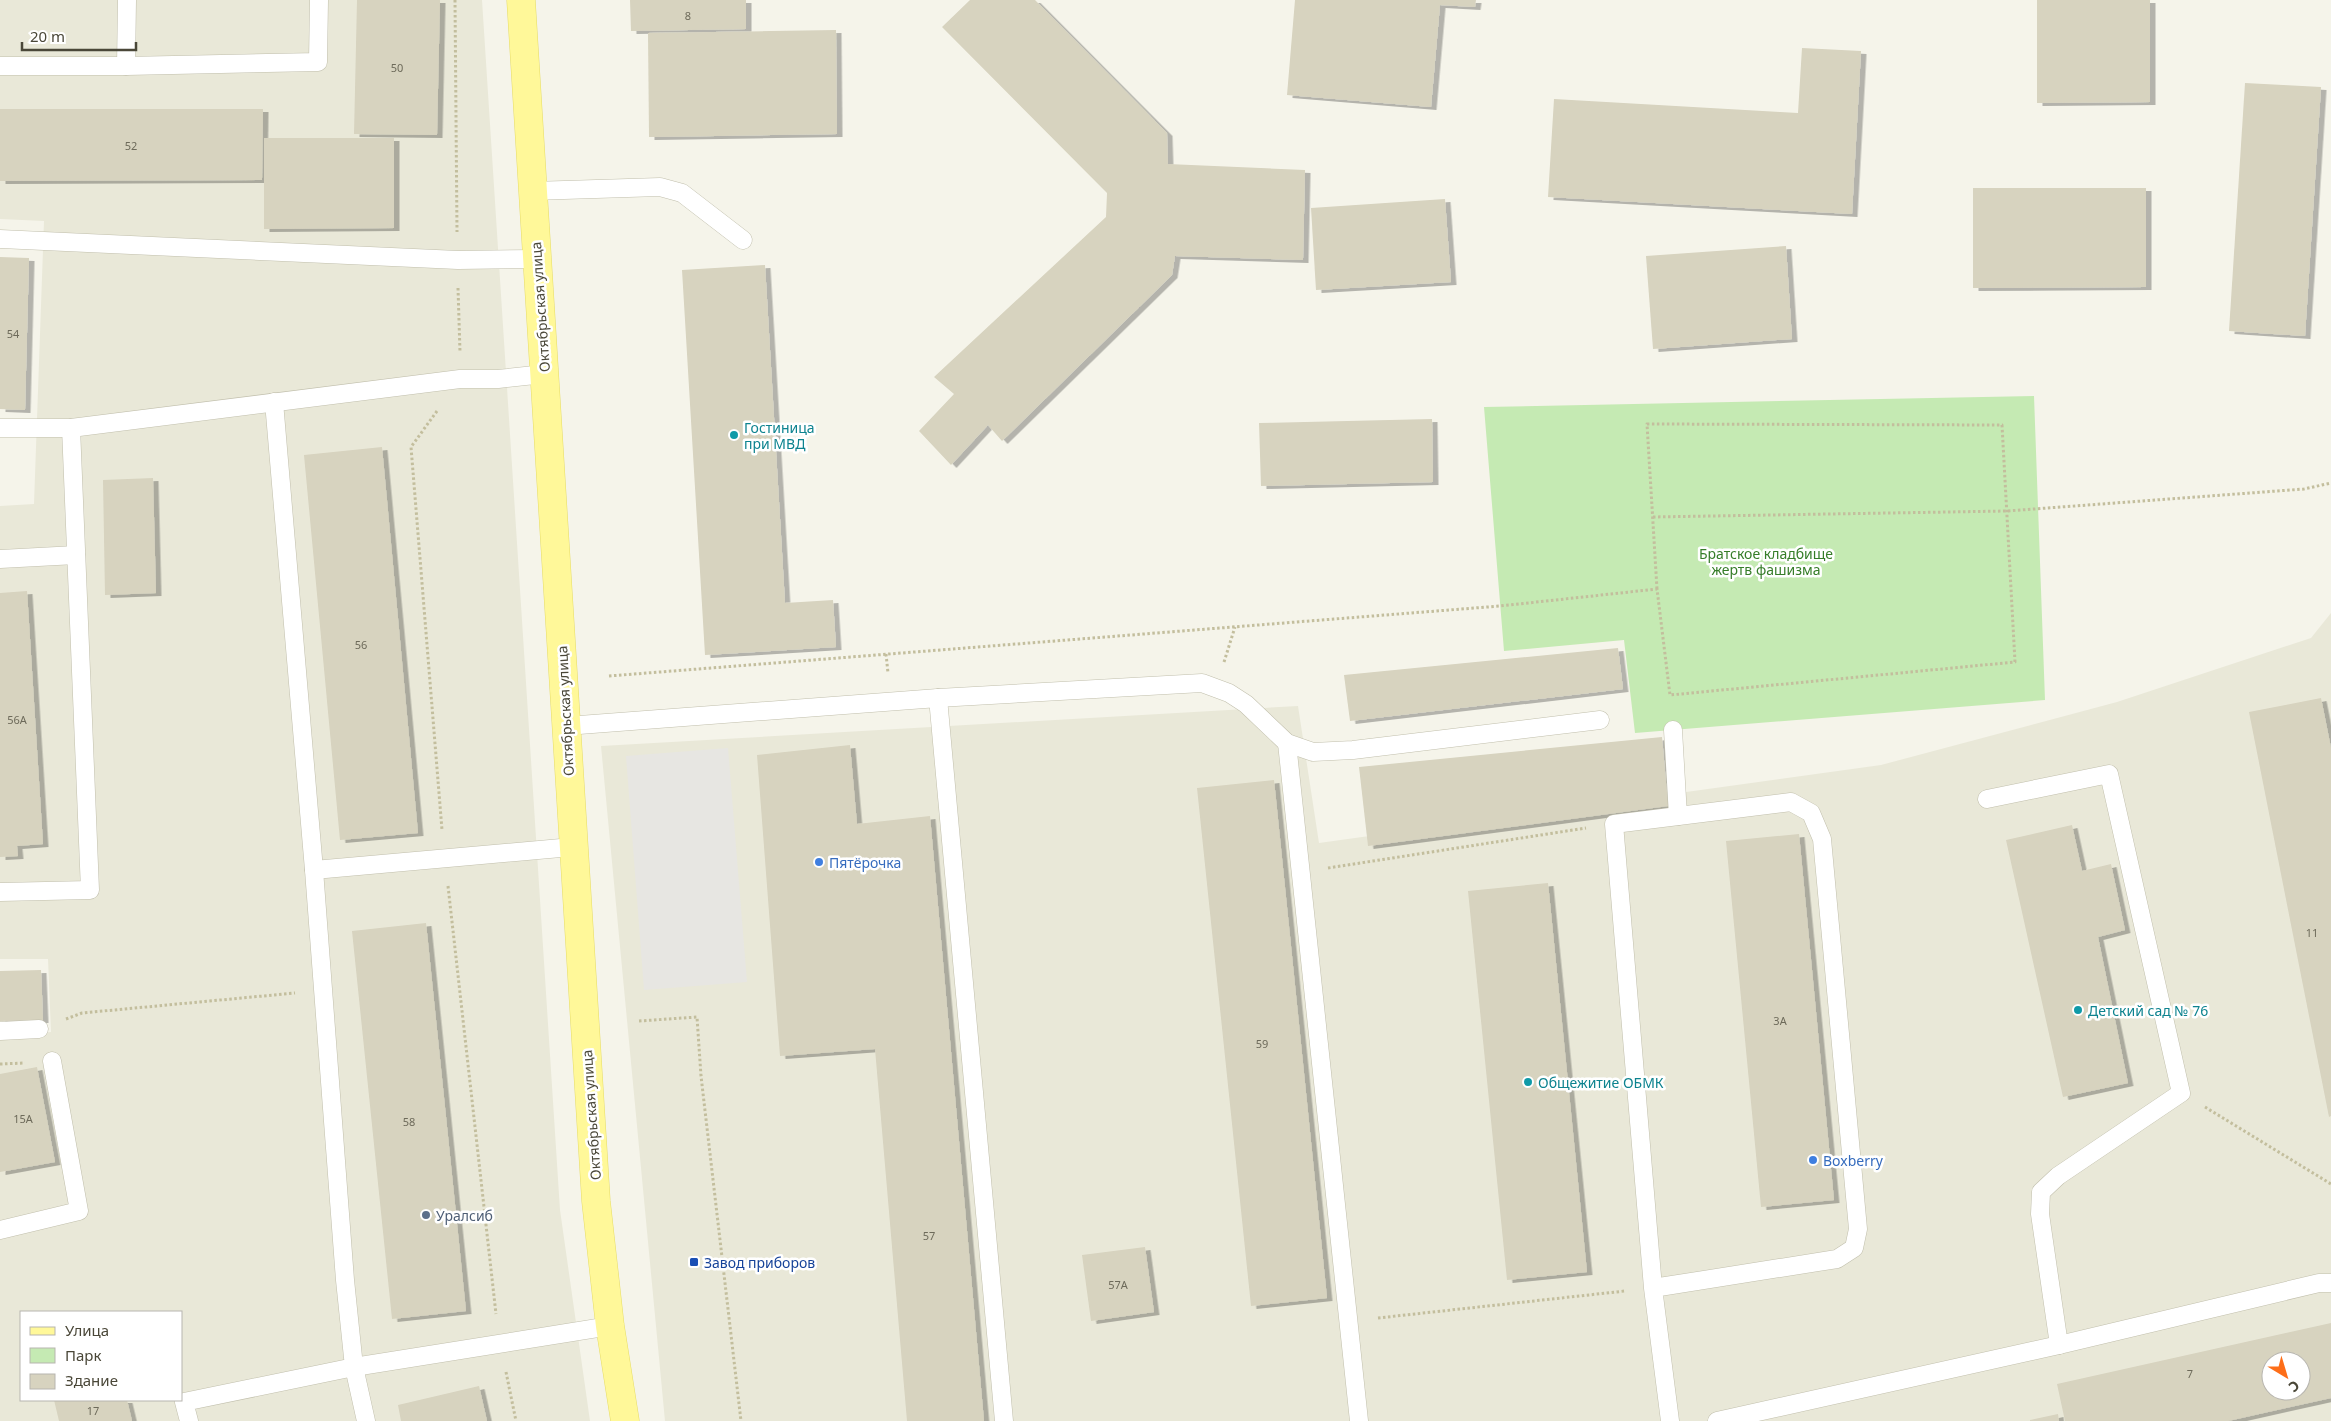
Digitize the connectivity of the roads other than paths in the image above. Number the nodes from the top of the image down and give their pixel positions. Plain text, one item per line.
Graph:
1 (127, 0) edge
2 (318, 0) edge
3 (520, 0) edge
4 (0, 66) edge
5 (126, 66) junction
6 (532, 191) junction
7 (0, 239) edge
8 (743, 240) dead end
9 (536, 259) junction
10 (544, 374) junction
11 (274, 402) junction
12 (0, 428) edge
13 (71, 428) junction
14 (76, 555) junction
15 (0, 560) edge
16 (938, 698) junction
17 (1600, 720) dead end
18 (566, 726) junction
19 (1673, 730) dead end
20 (1287, 743) junction
21 (1987, 799) dead end
22 (1678, 816) junction
23 (572, 847) junction
24 (314, 870) junction
25 (0, 892) edge
26 (39, 1029) road end
27 (0, 1031) edge
28 (52, 1061) dead end
29 (0, 1230) edge
30 (2331, 1283) edge
31 (1653, 1288) junction
32 (610, 1326) junction
33 (2059, 1345) junction
34 (354, 1367) junction
35 (189, 1421) edge
36 (366, 1421) edge
37 (625, 1421) edge
38 (1004, 1421) edge
39 (1360, 1421) edge
40 (1670, 1421) edge
41 (1716, 1421) edge

1 - 5 lane
2 - 5 lane
3 - 6 main road, Октябрьская улица
4 - 5 lane
6 - 8 lane
6 - 9 main road, Октябрьская улица
7 - 9 lane
9 - 10 main road, Октябрьская улица
10 - 11 lane
10 - 18 main road, Октябрьская улица
11 - 13 lane
11 - 24 lane
12 - 13 lane
13 - 14 lane
14 - 15 lane
14 - 25 lane
16 - 18 lane
16 - 20 lane
16 - 38 lane
17 - 20 lane
18 - 23 main road, Октябрьская улица
19 - 22 lane
20 - 39 lane
21 - 33 lane
22 - 31 lane
22 - 31 lane
23 - 24 lane
23 - 32 main road, Октябрьская улица
24 - 34 lane
26 - 27 lane
28 - 29 lane
30 - 33 lane
31 - 40 lane
32 - 34 lane
32 - 37 main road, Октябрьская улица
33 - 41 lane
34 - 35 lane
34 - 36 lane

